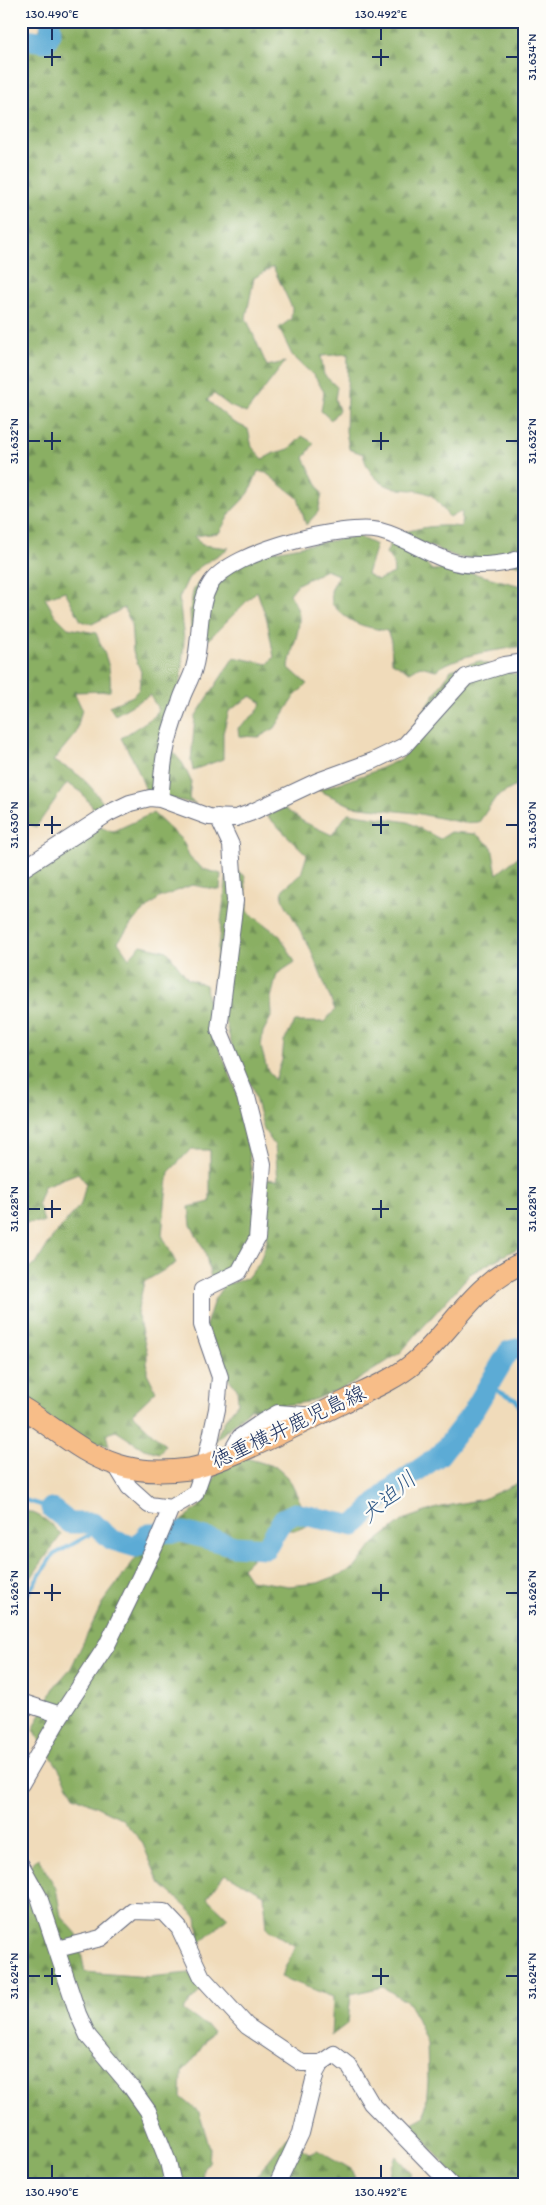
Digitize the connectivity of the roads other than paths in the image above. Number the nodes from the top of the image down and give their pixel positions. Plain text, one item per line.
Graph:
1 (525, 557) edge
2 (525, 662) edge
3 (160, 800) junction
4 (218, 817) junction
5 (21, 870) edge
6 (525, 1262) edge
7 (21, 1407) edge
8 (115, 1464) junction
9 (205, 1465) junction
10 (171, 1508) junction
11 (21, 1702) edge
12 (61, 1715) junction
13 (21, 1784) edge
14 (21, 1865) edge
15 (57, 1949) junction
16 (321, 2063) junction
17 (174, 2184) edge
18 (277, 2184) edge
19 (450, 2184) edge

1 - 3 street
2 - 4 street
3 - 4 street
3 - 5 street
4 - 9 street
6 - 9 main road, 徳重横井鹿児島線
7 - 8 main road, 徳重横井鹿児島線
8 - 9 main road, 徳重横井鹿児島線
8 - 10 street
9 - 10 street
10 - 12 street
11 - 12 street
12 - 13 street
14 - 15 street
15 - 16 street
15 - 17 street
16 - 18 street
16 - 19 street

